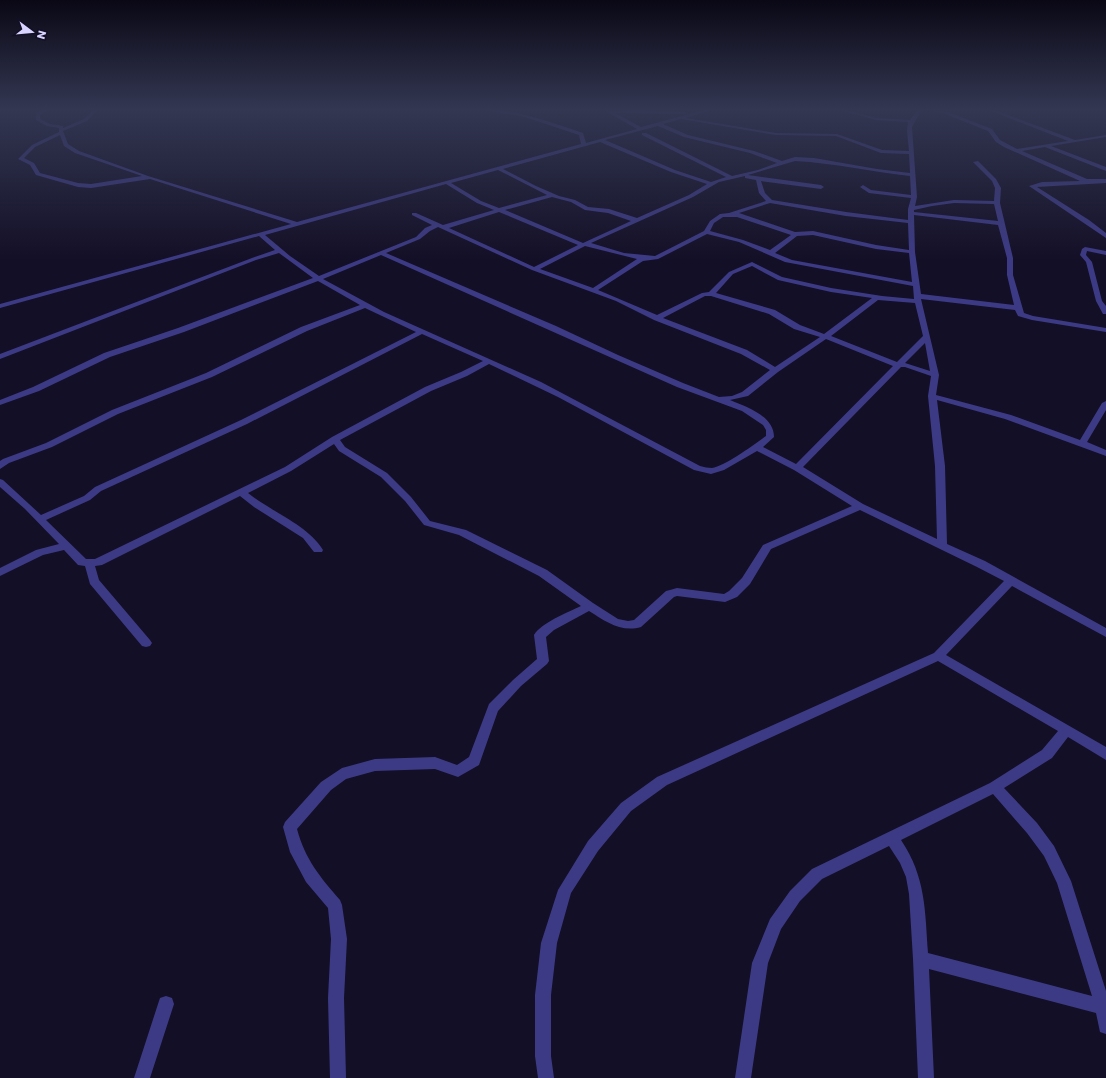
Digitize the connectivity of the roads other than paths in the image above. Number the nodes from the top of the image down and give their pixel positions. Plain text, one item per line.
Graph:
1 (23, 159) edge
2 (98, 159) edge
3 (529, 159) edge
4 (645, 159) edge
5 (697, 159) edge
6 (773, 159) edge
7 (795, 159) edge
8 (807, 159) edge
9 (911, 159) edge
10 (1036, 159) edge
11 (1080, 159) edge
12 (976, 162) dead end
13 (783, 163) junction
14 (498, 168) junction
15 (1106, 169) edge
16 (912, 175) junction
17 (739, 176) junction
18 (150, 177) junction
19 (730, 177) junction
20 (758, 178) junction
21 (1106, 181) edge
22 (446, 182) junction
23 (1090, 182) junction
24 (712, 184) junction
25 (821, 186) dead end
26 (863, 187) dead end
27 (554, 195) junction
28 (914, 197) junction
29 (770, 201) junction
30 (998, 203) junction
31 (499, 211) junction
32 (911, 211) junction
33 (414, 214) dead end
34 (730, 214) junction
35 (638, 220) junction
36 (911, 222) junction
37 (1001, 223) junction
38 (297, 224) junction
39 (441, 226) junction
40 (706, 232) junction
41 (260, 234) junction
42 (795, 234) junction
43 (1106, 236) edge
44 (585, 244) junction
45 (280, 251) junction
46 (912, 252) junction
47 (381, 253) junction
48 (770, 253) junction
49 (1106, 253) edge
50 (648, 258) junction
51 (534, 269) junction
52 (317, 279) junction
53 (916, 285) junction
54 (593, 291) junction
55 (712, 294) junction
56 (883, 298) junction
57 (918, 299) junction
58 (366, 305) junction
59 (0, 306) edge
60 (1018, 308) junction
61 (1106, 312) edge
62 (657, 318) junction
63 (1106, 330) edge
64 (421, 332) junction
65 (927, 336) junction
66 (825, 337) junction
67 (0, 357) edge
68 (489, 361) junction
69 (897, 365) junction
70 (776, 370) junction
71 (935, 375) junction
72 (745, 394) junction
73 (932, 396) junction
74 (716, 398) junction
75 (0, 403) edge
76 (1106, 403) edge
77 (746, 409) junction
78 (335, 439) junction
79 (1082, 443) junction
80 (757, 447) junction
81 (1106, 454) edge
82 (0, 466) edge
83 (797, 468) junction
84 (0, 482) edge
85 (241, 492) junction
86 (860, 506) junction
87 (40, 519) junction
88 (942, 544) junction
89 (66, 546) junction
90 (318, 550) dead end
91 (89, 564) junction
92 (0, 572) edge
93 (1011, 581) junction
94 (589, 606) junction
95 (1106, 633) edge
96 (146, 642) dead end
97 (938, 656) junction
98 (1066, 730) junction
99 (1106, 754) edge
100 (995, 786) junction
101 (891, 838) junction
102 (921, 959) junction
103 (166, 1004) dead end
104 (1105, 1008) edge
105 (1106, 1026) edge
106 (142, 1078) edge
107 (338, 1078) edge
108 (546, 1078) edge
109 (743, 1078) edge
110 (926, 1078) edge

1 - 18 street
2 - 18 street
3 - 14 street
4 - 24 street
5 - 19 street
6 - 13 street
7 - 13 street
8 - 16 street
9 - 16 street
10 - 23 street
11 - 15 street
12 - 30 street
13 - 17 street
14 - 22 street
14 - 27 street
16 - 28 street
17 - 19 street
17 - 20 street
18 - 38 street
19 - 24 street
20 - 25 street
20 - 29 street
21 - 23 street
22 - 31 street
22 - 38 street
23 - 43 street
24 - 35 street
26 - 28 street
27 - 31 street
27 - 35 street
28 - 32 street
29 - 34 street
29 - 36 street
30 - 32 street
30 - 37 street
31 - 39 street
31 - 44 street
32 - 36 street
32 - 37 street
33 - 39 street
34 - 40 street
34 - 42 street
35 - 44 street
36 - 46 street
37 - 60 street
38 - 41 street
39 - 47 street
39 - 51 street
40 - 48 street
40 - 50 street
41 - 45 street
41 - 59 street
42 - 46 street
42 - 48 street
44 - 50 street
44 - 51 street
45 - 52 street
45 - 67 street
46 - 53 street
47 - 52 street
47 - 74 street
48 - 53 street
49 - 61 street
50 - 54 street
51 - 54 street
52 - 58 street
52 - 75 street
53 - 57 street
54 - 62 street
55 - 56 street
55 - 62 street
55 - 66 street
56 - 57 street
56 - 66 street
57 - 60 street
57 - 65 street
58 - 64 street
58 - 82 street
60 - 63 street
62 - 70 street
64 - 68 street
64 - 87 street
65 - 69 street
65 - 71 street
66 - 69 street
66 - 70 street
68 - 78 street
68 - 80 street
69 - 71 street
69 - 83 street
70 - 72 street
71 - 73 street
72 - 74 street
72 - 77 street
73 - 79 street
73 - 88 street
74 - 77 street
76 - 79 street
77 - 80 street
78 - 85 street
78 - 94 street
79 - 81 street
80 - 83 street
83 - 86 street
84 - 87 street
85 - 90 street
85 - 91 street
86 - 88 street
86 - 94 street
87 - 89 street
88 - 93 street
89 - 91 street
89 - 92 street
91 - 96 street
93 - 95 street
93 - 97 street
94 - 107 street
97 - 98 street
97 - 108 street
98 - 99 street
98 - 100 street
100 - 101 street
100 - 104 street
101 - 102 street
101 - 109 street
102 - 104 street
102 - 110 street
103 - 106 street
104 - 105 street

